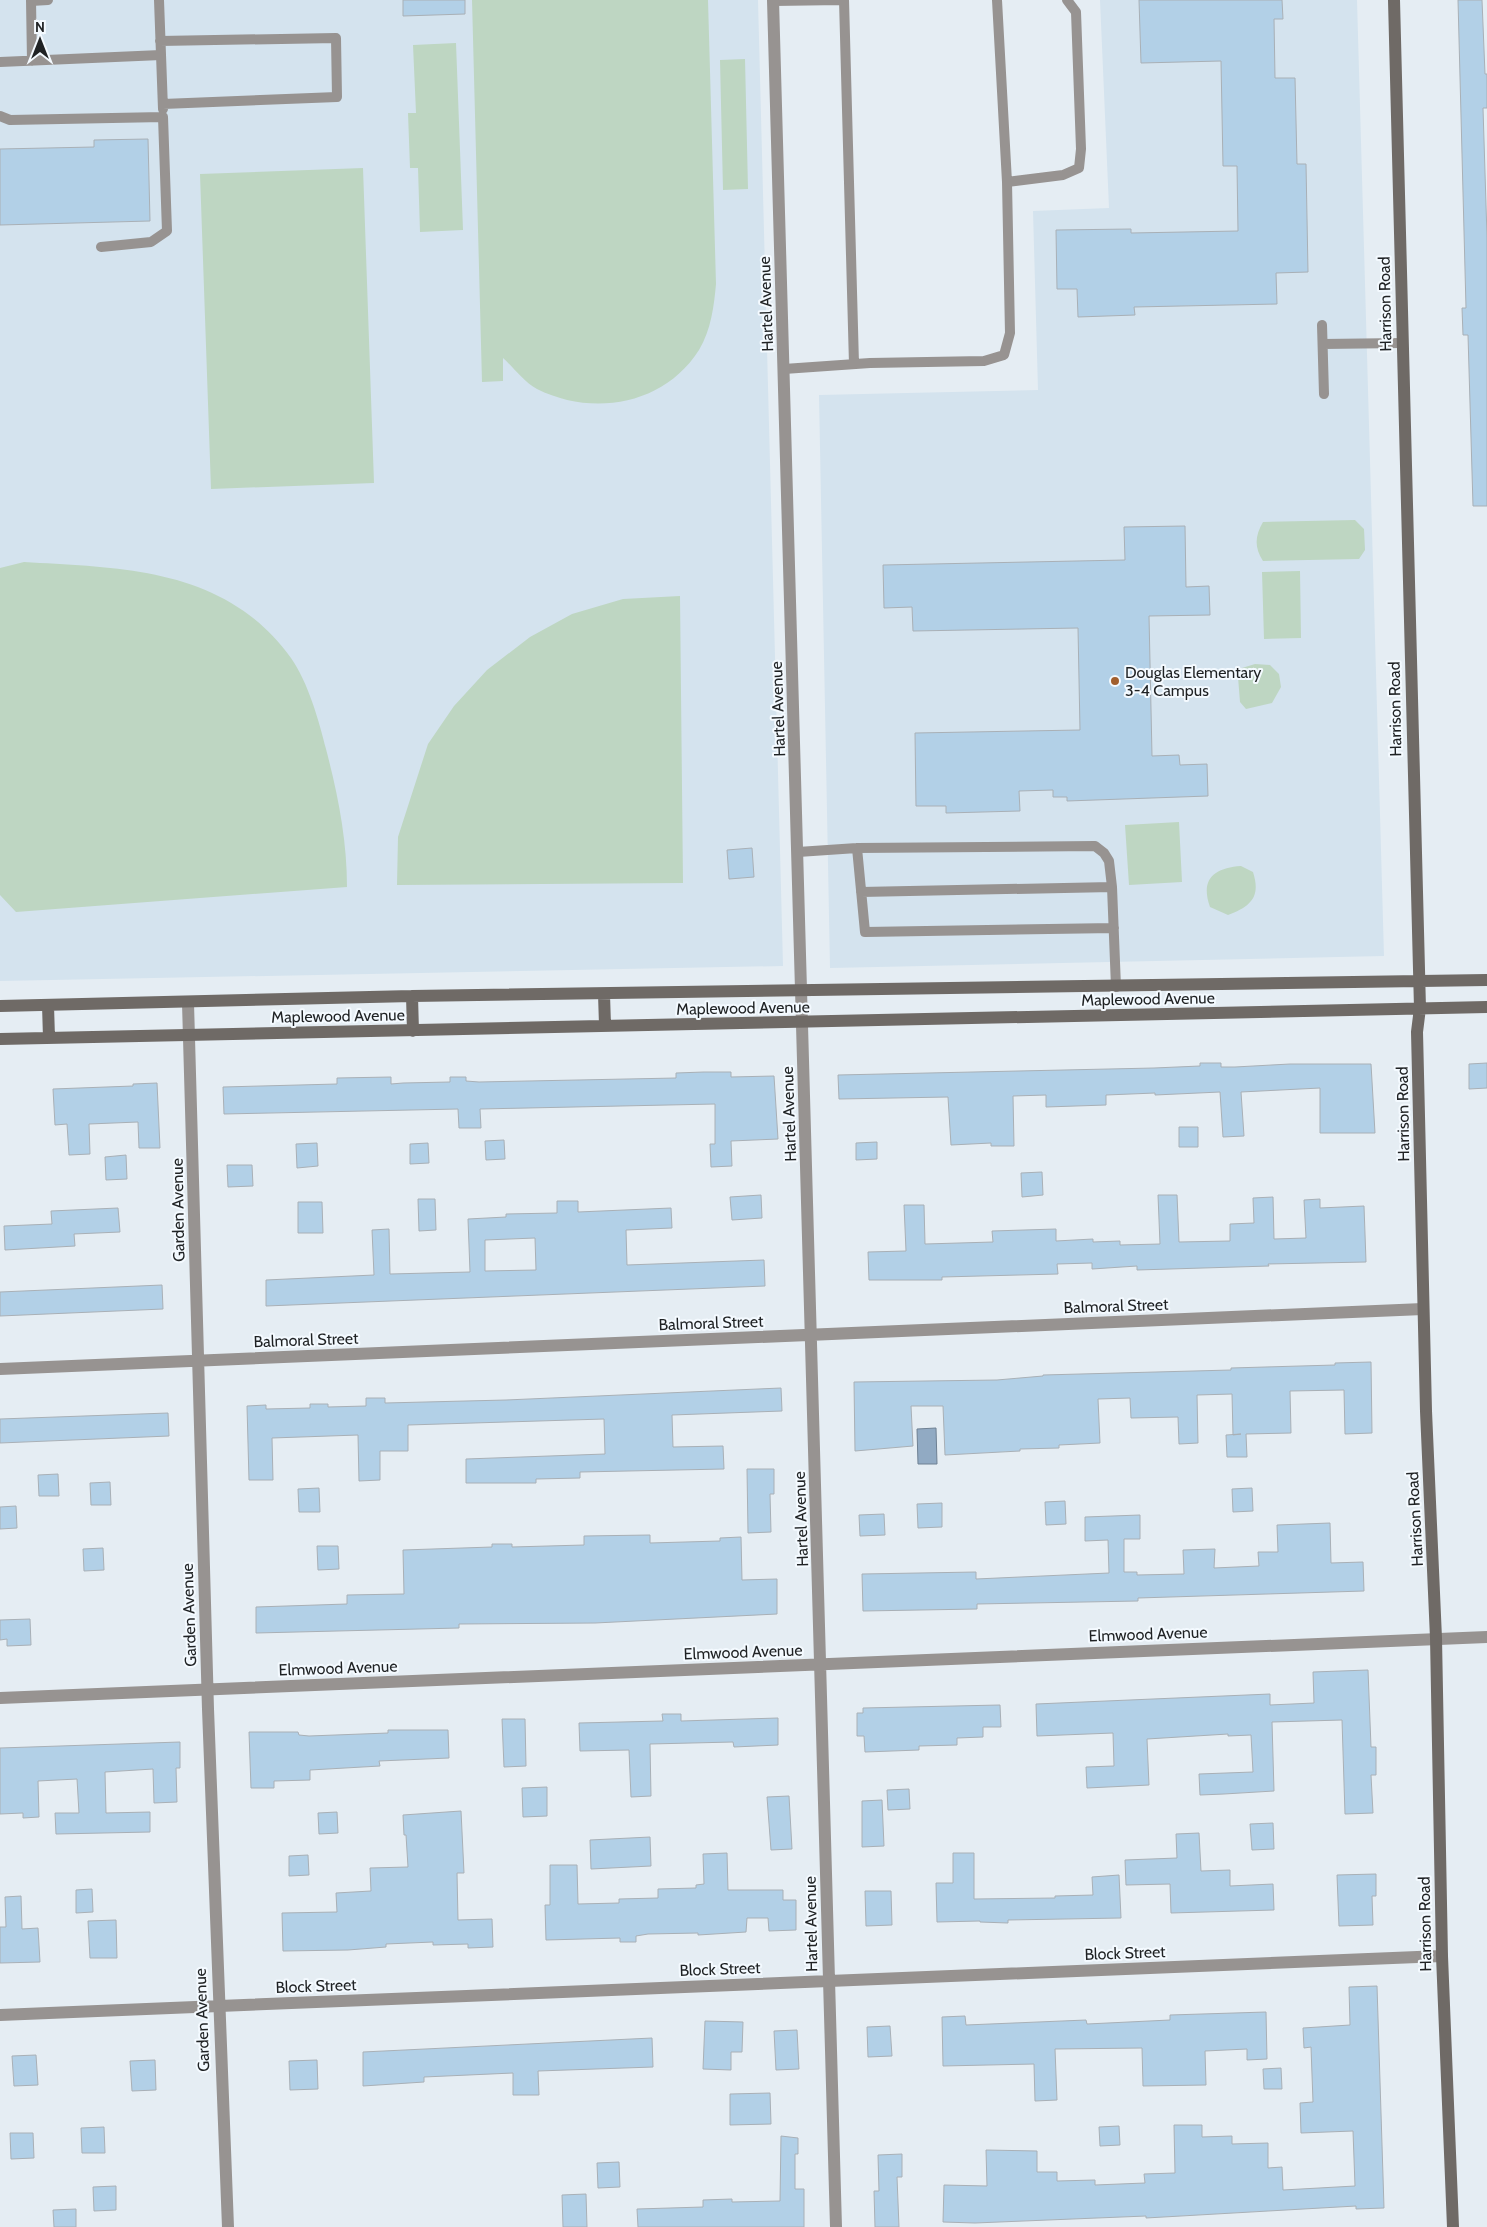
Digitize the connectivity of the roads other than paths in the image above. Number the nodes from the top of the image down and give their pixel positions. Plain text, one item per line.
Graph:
1 (31, 0) edge
2 (48, 0) edge
3 (159, 0) edge
4 (774, 0) edge
5 (843, 0) edge
6 (997, 0) edge
7 (1068, 0) edge
8 (1394, 0) edge
9 (160, 41) junction
10 (161, 55) junction
11 (32, 61) junction
12 (0, 62) edge
13 (162, 104) junction
14 (0, 116) edge
15 (163, 118) junction
16 (1007, 182) junction
17 (101, 247) dead end
18 (1322, 325) dead end
19 (1402, 343) junction
20 (1323, 344) junction
21 (854, 364) junction
22 (784, 369) junction
23 (1324, 394) dead end
24 (857, 848) junction
25 (798, 852) junction
26 (1112, 887) junction
27 (861, 892) junction
28 (1114, 928) junction
29 (1487, 980) edge
30 (1418, 981) junction
31 (1116, 987) junction
32 (802, 990) junction
33 (604, 994) junction
34 (412, 996) junction
35 (188, 1003) junction
36 (48, 1005) junction
37 (0, 1006) edge
38 (1487, 1007) edge
39 (1420, 1008) junction
40 (803, 1024) junction
41 (605, 1025) junction
42 (413, 1031) junction
43 (190, 1034) junction
44 (49, 1038) junction
45 (0, 1039) edge
46 (1423, 1309) junction
47 (812, 1335) junction
48 (198, 1361) junction
49 (0, 1369) edge
50 (1487, 1637) edge
51 (1436, 1638) junction
52 (821, 1665) junction
53 (208, 1689) junction
54 (0, 1698) edge
55 (1442, 1956) junction
56 (828, 1981) junction
57 (218, 2006) junction
58 (0, 2015) edge
59 (228, 2227) edge
60 (836, 2227) edge
61 (1453, 2227) edge

1 - 2 lane
1 - 11 lane
3 - 9 lane
4 - 5 lane
4 - 22 street, Hartel Avenue
5 - 21 lane
6 - 16 lane
7 - 16 lane
8 - 19 street, Harrison Road
9 - 10 lane
9 - 13 lane
10 - 11 lane
10 - 13 lane
11 - 12 lane
13 - 15 lane
14 - 15 lane
15 - 17 lane
16 - 21 lane
18 - 20 lane
19 - 20 lane
19 - 30 street, Harrison Road
20 - 23 lane
21 - 22 lane
22 - 25 street, Hartel Avenue
24 - 25 lane
24 - 26 lane
24 - 27 lane
25 - 32 street, Hartel Avenue
26 - 27 lane
26 - 28 lane
27 - 28 lane
28 - 31 lane
29 - 30 street, Maplewood Avenue
30 - 31 street, Maplewood Avenue
30 - 39 street, Harrison Road
31 - 32 street, Maplewood Avenue
32 - 33 street, Maplewood Avenue
32 - 40 street, Hartel Avenue
33 - 34 street, Maplewood Avenue
33 - 41 street
34 - 35 street, Maplewood Avenue
34 - 42 street
35 - 36 street, Maplewood Avenue
35 - 43 street, Garden Avenue
36 - 37 street, Maplewood Avenue
36 - 44 street
38 - 39 street, Maplewood Avenue
39 - 40 street, Maplewood Avenue
39 - 46 street, Harrison Road
40 - 41 street, Maplewood Avenue
40 - 47 street, Hartel Avenue
41 - 42 street, Maplewood Avenue
42 - 43 street, Maplewood Avenue
43 - 44 street, Maplewood Avenue
43 - 48 street, Garden Avenue
44 - 45 street, Maplewood Avenue
46 - 47 street, Balmoral Street
46 - 51 street, Harrison Road
47 - 48 street, Balmoral Street
47 - 52 street, Hartel Avenue
48 - 49 street, Balmoral Street
48 - 53 street, Garden Avenue
50 - 51 street, Elmwood Avenue
51 - 52 street, Elmwood Avenue
51 - 55 street, Harrison Road
52 - 53 street, Elmwood Avenue
52 - 56 street, Hartel Avenue
53 - 54 street, Elmwood Avenue
53 - 57 street, Garden Avenue
55 - 56 street, Block Street
55 - 61 street, Harrison Road
56 - 57 street, Block Street
56 - 60 street, Hartel Avenue
57 - 58 street, Block Street
57 - 59 street, Garden Avenue

